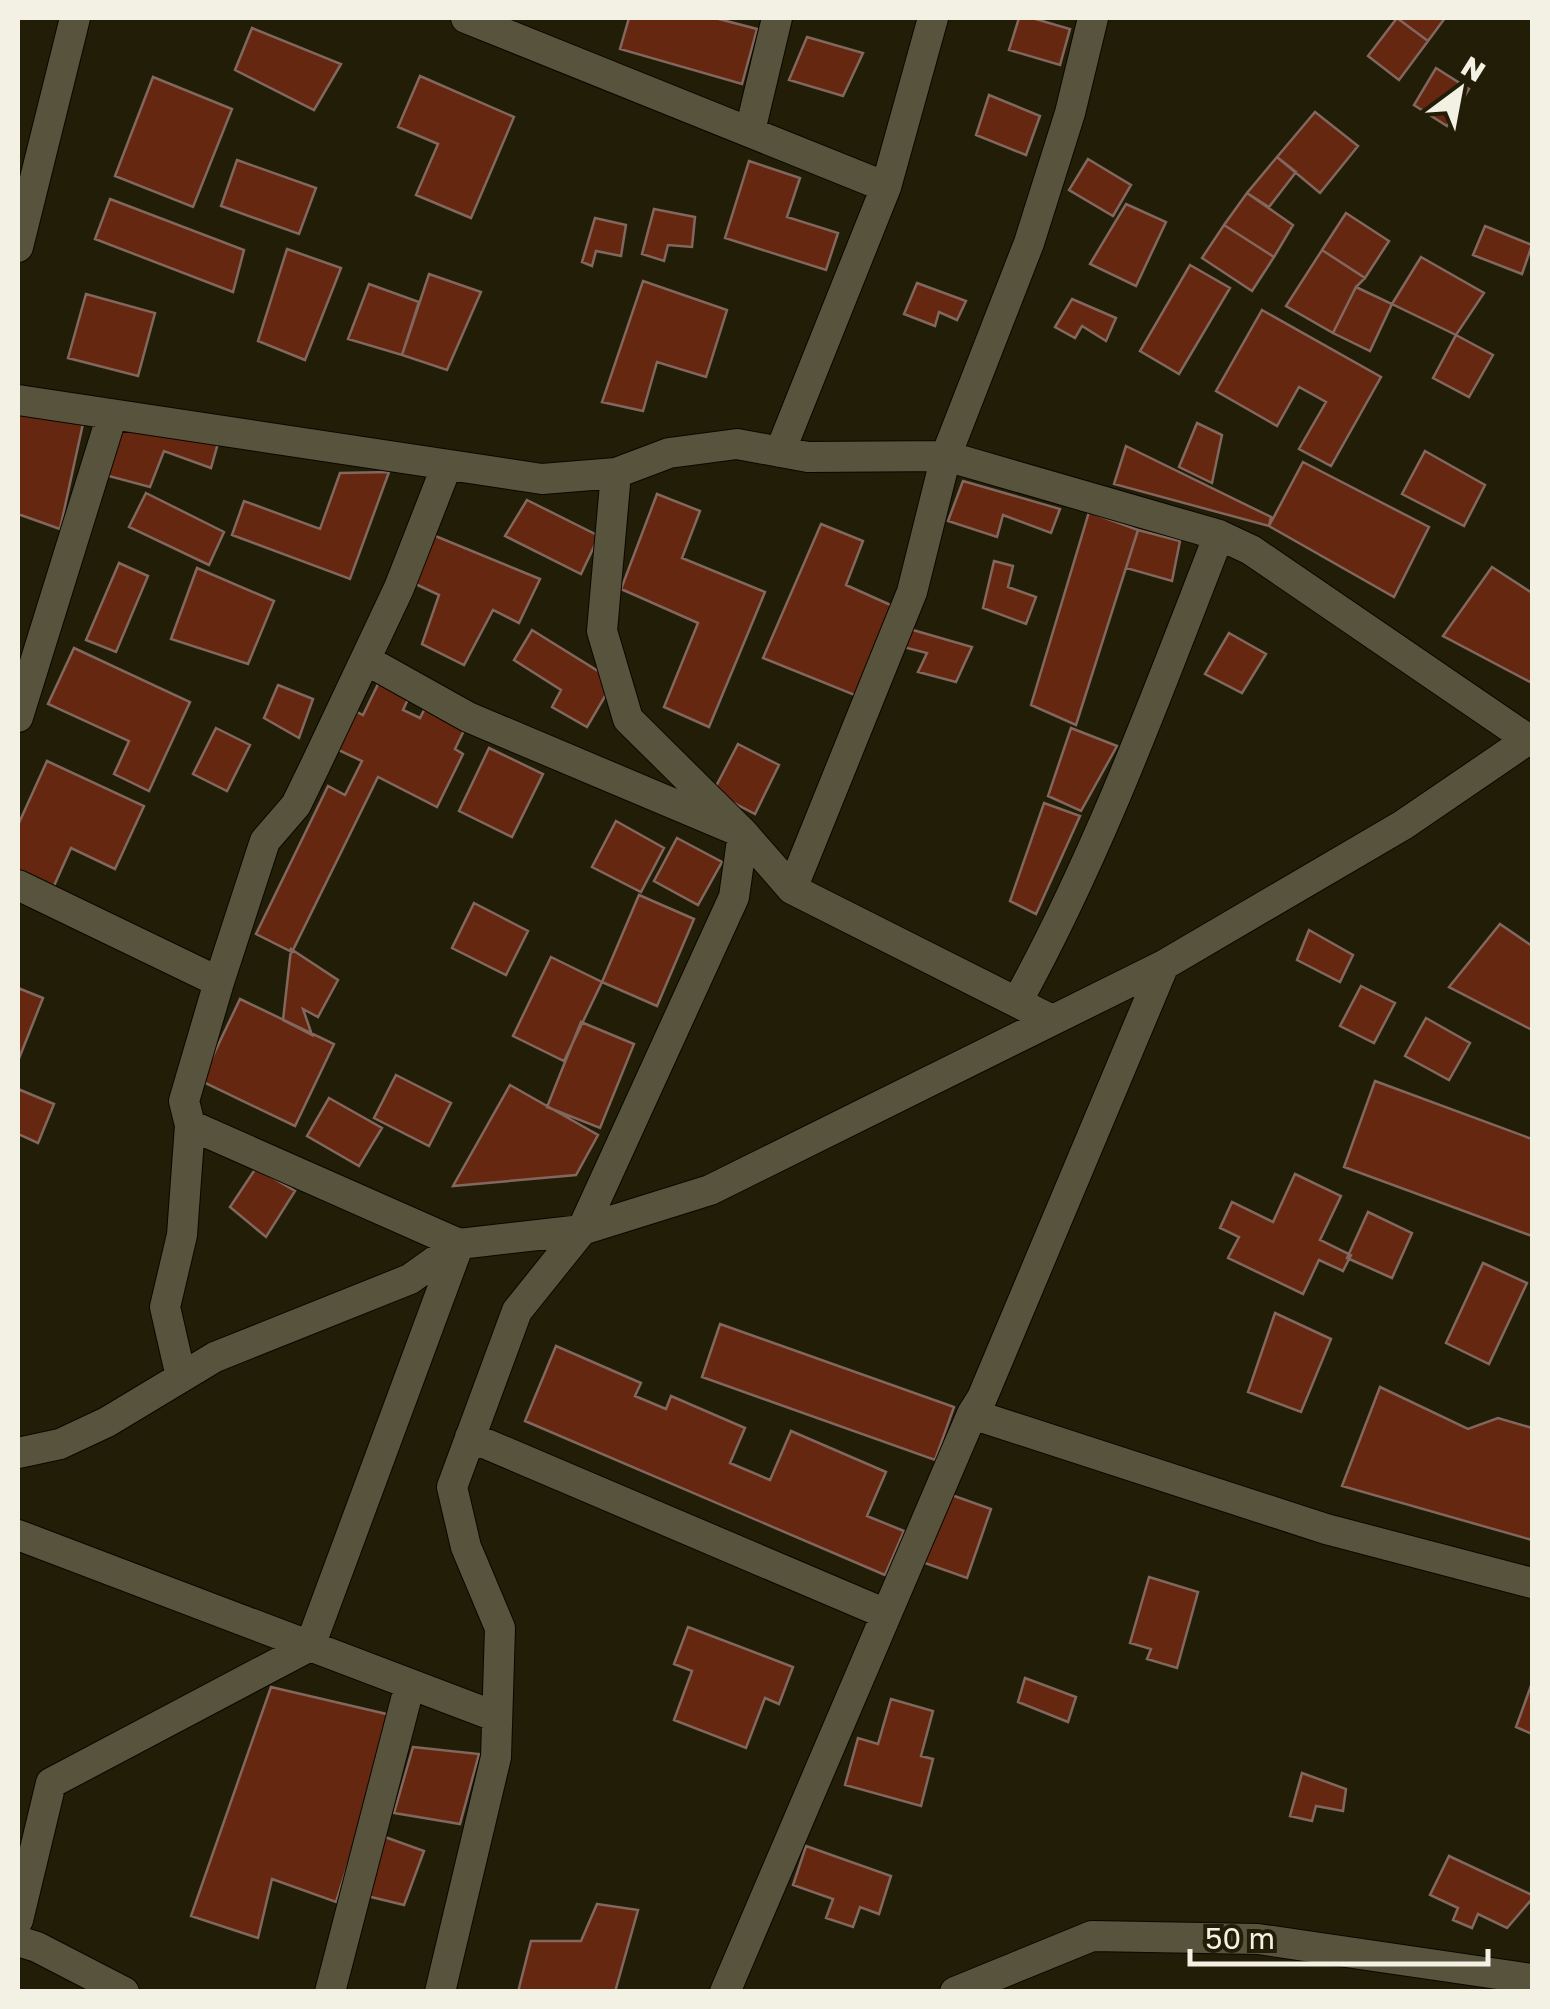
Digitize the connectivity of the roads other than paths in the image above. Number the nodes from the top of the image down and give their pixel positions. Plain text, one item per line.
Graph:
1 (75, 18) edge
2 (466, 18) edge
3 (777, 18) edge
4 (933, 18) edge
5 (1094, 18) edge
6 (750, 131) junction
7 (886, 187) junction
8 (18, 247) edge
9 (18, 400) edge
10 (112, 416) junction
11 (780, 452) junction
12 (946, 456) junction
13 (447, 465) junction
14 (616, 473) junction
15 (1219, 536) junction
16 (366, 660) junction
17 (18, 716) edge
18 (1531, 740) edge
19 (743, 833) junction
20 (18, 885) edge
21 (792, 888) junction
22 (1164, 965) junction
23 (219, 982) junction
24 (1017, 1002) junction
25 (1052, 1020) junction
26 (190, 1125) junction
27 (582, 1230) junction
28 (459, 1244) junction
29 (181, 1377) junction
30 (972, 1414) junction
31 (470, 1437) junction
32 (18, 1452) edge
33 (18, 1535) edge
34 (1532, 1583) edge
35 (886, 1614) junction
36 (310, 1646) junction
37 (410, 1684) junction
38 (497, 1717) junction
39 (18, 1920) edge
40 (18, 1941) edge
41 (1532, 1979) edge
42 (124, 1992) edge
43 (330, 1992) edge
44 (440, 1992) edge
45 (725, 1992) edge
46 (956, 1992) edge

1 - 8 street
2 - 6 street
3 - 6 street
4 - 7 street
5 - 12 street
6 - 7 street
7 - 11 street
9 - 10 street
10 - 13 street
10 - 17 street
11 - 12 street
11 - 14 street
12 - 15 street
12 - 21 street
13 - 14 street
13 - 16 street
14 - 19 street
15 - 18 street
15 - 24 street
16 - 19 street
16 - 23 street
18 - 22 street
19 - 21 street
19 - 27 street
20 - 23 street
21 - 24 street
22 - 25 street
22 - 30 street
23 - 26 street
24 - 25 street
25 - 27 street
26 - 28 street
26 - 29 street
27 - 28 street
27 - 31 street
28 - 29 street
28 - 36 street
29 - 32 street
30 - 34 street
30 - 35 street
31 - 35 street
31 - 38 street
33 - 36 street
35 - 45 street
36 - 37 street
36 - 39 street
37 - 38 street
37 - 43 street
38 - 44 street
40 - 42 street
41 - 46 street

